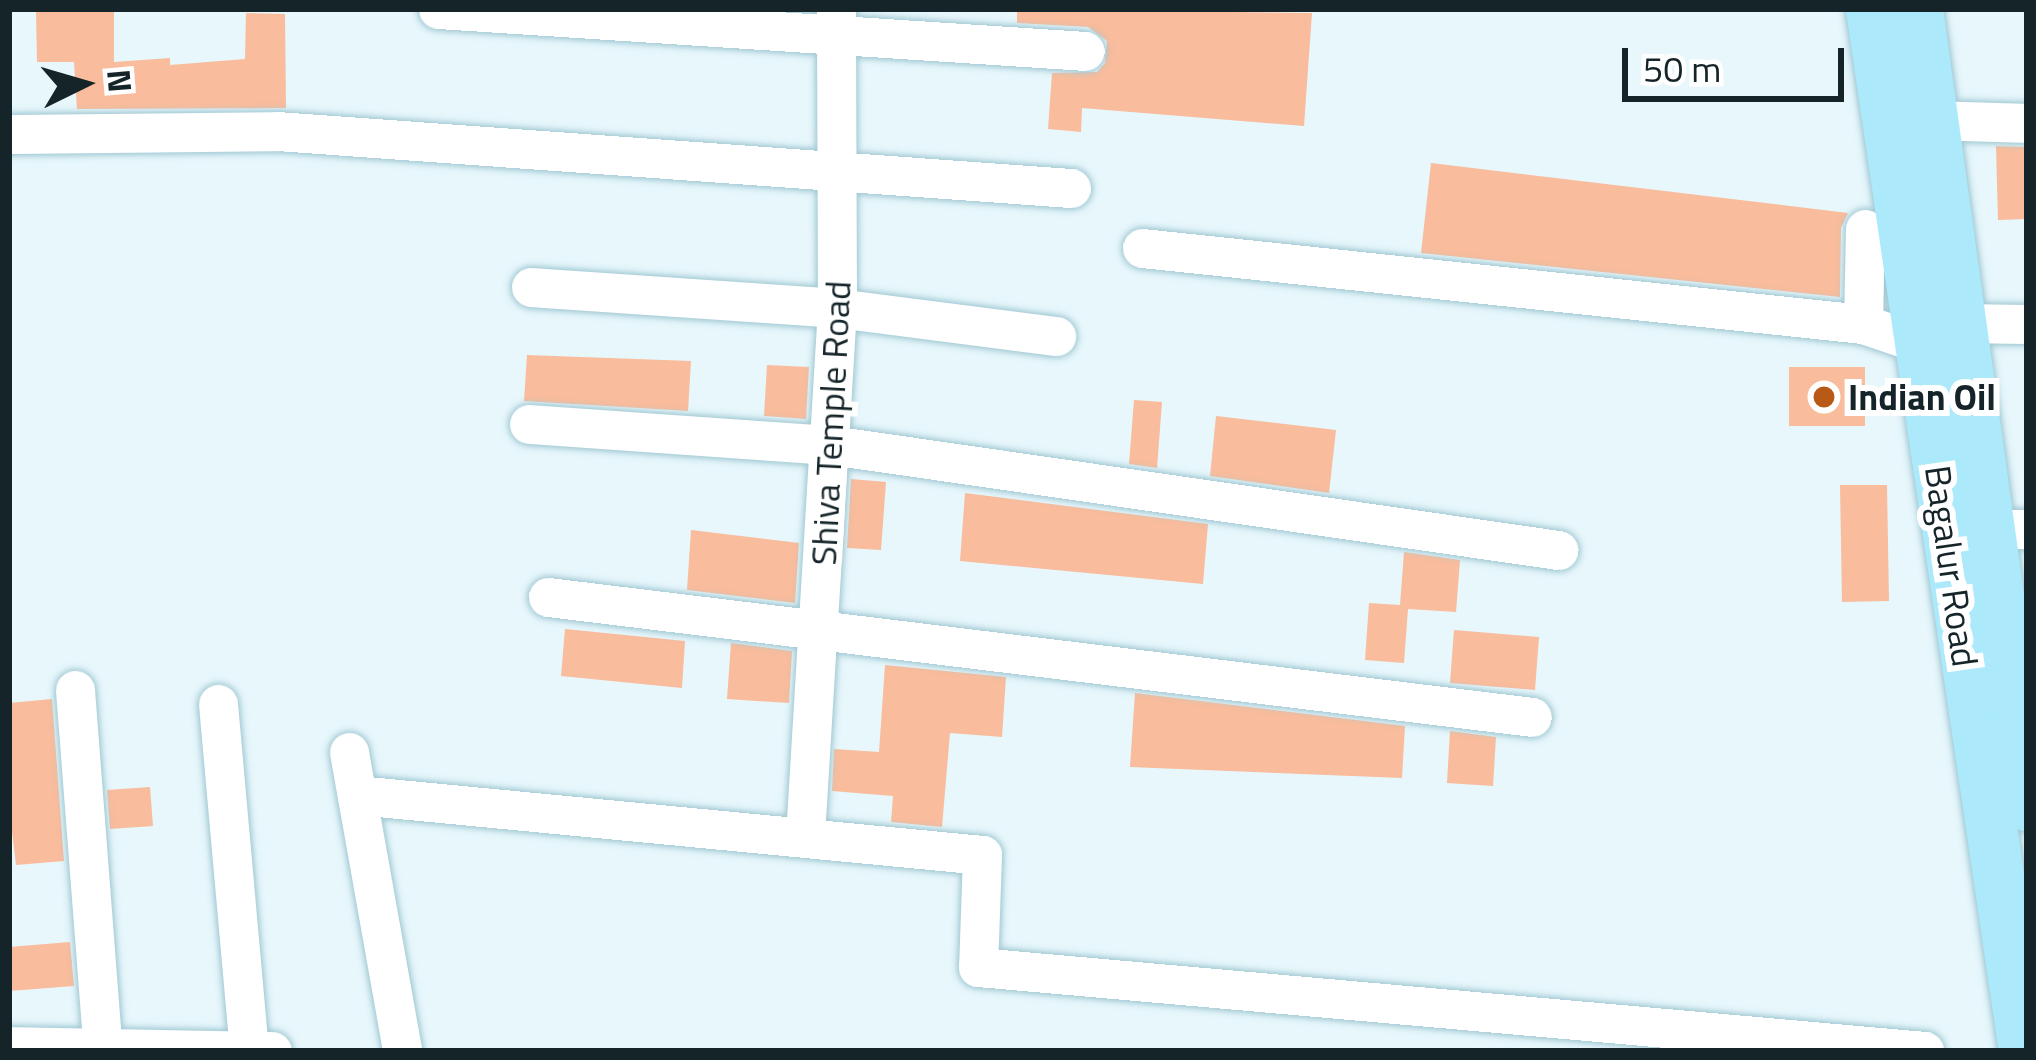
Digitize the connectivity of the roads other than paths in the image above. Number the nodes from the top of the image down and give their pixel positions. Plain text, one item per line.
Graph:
1 (438, 9) edge
2 (1871, 9) edge
3 (1917, 9) edge
4 (836, 21) edge
5 (1085, 51) dead end
6 (1933, 120) junction
7 (2027, 123) edge
8 (9, 134) edge
9 (841, 170) junction
10 (1071, 188) dead end
11 (1865, 229) dead end
12 (1142, 248) dead end
13 (531, 286) dead end
14 (837, 308) junction
15 (1863, 324) junction
16 (2027, 324) edge
17 (1940, 333) junction
18 (1057, 336) dead end
19 (529, 424) dead end
20 (831, 446) junction
21 (1987, 529) edge
22 (1558, 550) dead end
23 (548, 597) dead end
24 (818, 629) junction
25 (75, 690) dead end
26 (218, 704) dead end
27 (1532, 717) dead end
28 (2022, 732) edge
29 (349, 752) dead end
30 (356, 794) junction
31 (2027, 806) edge
32 (805, 836) junction
33 (9, 1046) edge
34 (102, 1048) edge
35 (249, 1051) edge
36 (272, 1051) edge
37 (402, 1051) edge
38 (1924, 1051) edge
39 (2024, 1051) edge

1 - 4 street
2 - 17 main road, Bagalur Road
3 - 6 main road, Bagalur Road
4 - 5 street
4 - 9 street, Shiva Temple Road
6 - 7 street
6 - 17 main road, Bagalur Road
8 - 9 street
9 - 10 street
9 - 14 street, Shiva Temple Road
11 - 15 street
12 - 15 street
13 - 14 street
14 - 18 street
14 - 20 street, Shiva Temple Road
15 - 17 street
16 - 17 street
17 - 21 main road, Bagalur Road
19 - 20 street
20 - 22 street
20 - 24 street, Shiva Temple Road
21 - 28 main road, Bagalur Road
21 - 39 main road, Bagalur Road
23 - 24 street
24 - 27 street
24 - 32 street, Shiva Temple Road
25 - 34 street
26 - 35 street
28 - 31 main road, Bagalur Road
29 - 30 street
30 - 32 street
30 - 37 street
32 - 38 street
33 - 34 street
34 - 35 street
35 - 36 street

